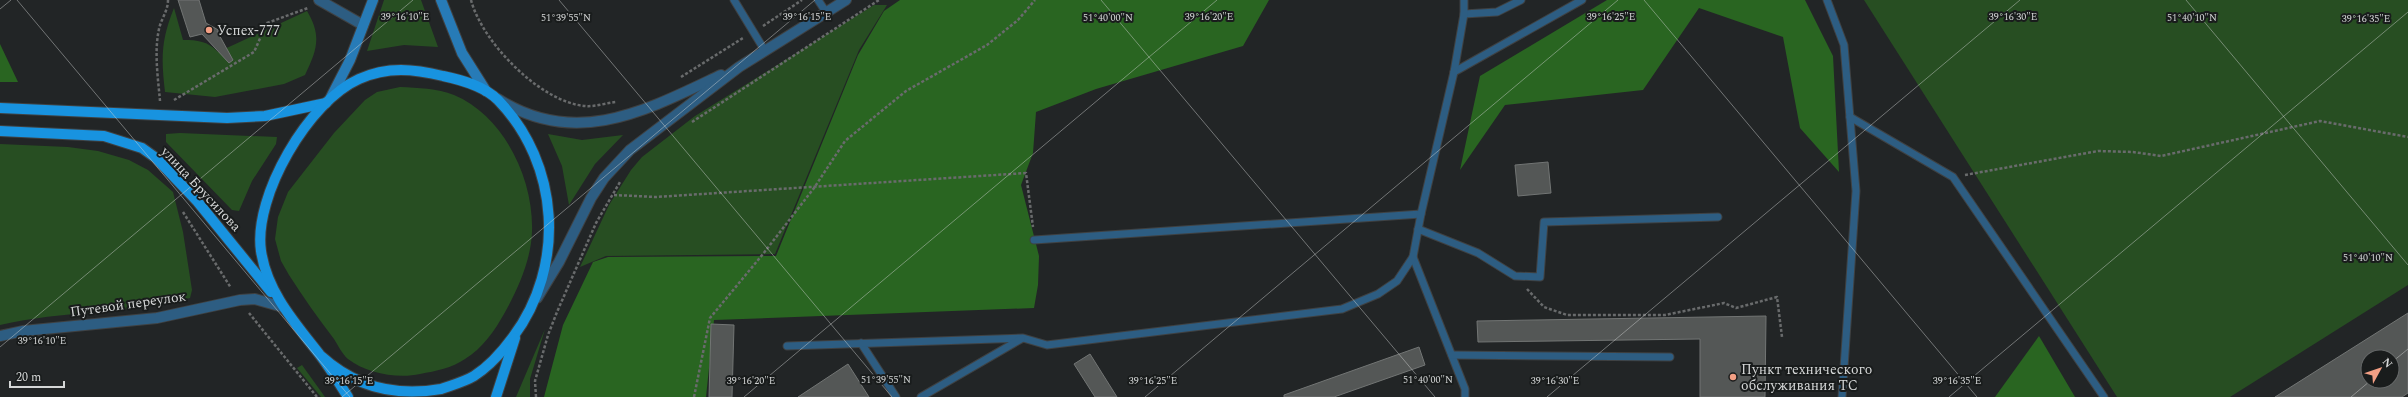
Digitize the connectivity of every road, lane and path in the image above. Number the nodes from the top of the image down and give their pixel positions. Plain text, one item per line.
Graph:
1 (168, 0) edge
2 (373, 0) edge
3 (441, 0) edge
4 (471, 0) edge
5 (734, 0) edge
6 (802, 0) edge
7 (818, 0) edge
8 (846, 0) edge
9 (879, 0) edge
10 (1035, 0) edge
11 (1464, 0) edge
12 (1520, 0) edge
13 (1582, 0) edge
14 (1827, 0) edge
15 (320, 1) edge
16 (826, 12) junction
17 (1464, 14) junction
18 (364, 25) junction
19 (753, 32) junction
20 (765, 51) junction
21 (739, 66) junction
22 (1454, 72) junction
23 (679, 78) dead end
24 (490, 94) junction
25 (176, 100) dead end
26 (328, 100) junction
27 (160, 101) dead end
28 (618, 101) dead end
29 (0, 108) edge
30 (1850, 117) junction
31 (686, 126) dead end
32 (0, 132) edge
33 (2408, 137) edge
34 (623, 177) dead end
35 (1953, 177) junction
36 (814, 188) junction
37 (614, 195) junction
38 (1421, 214) junction
39 (1718, 217) dead end
40 (1418, 229) junction
41 (1034, 240) joint
42 (1413, 257) junction
43 (1515, 276) junction
44 (282, 307) junction
45 (530, 308) junction
46 (517, 332) junction
47 (0, 336) edge
48 (1782, 337) dead end
49 (1023, 338) junction
50 (861, 343) junction
51 (787, 346) dead end
52 (1452, 355) junction
53 (321, 356) junction
54 (1670, 358) dead end
55 (348, 397) edge
56 (496, 397) edge
57 (536, 397) edge
58 (694, 397) edge
59 (896, 397) edge
60 (921, 397) edge
61 (1465, 397) edge
62 (1842, 397) edge
63 (2104, 397) edge

1 - 27 path
2 - 18 main road
3 - 24 main road
4 - 28 path
5 - 19 lane
6 - 19 path
7 - 16 lane
8 - 16 street
9 - 31 path
10 - 36 path
11 - 17 lane
12 - 17 lane
13 - 22 lane
14 - 30 lane
15 - 18 street
15 - 25 path
16 - 20 street
17 - 22 lane
18 - 26 main road
19 - 20 lane
19 - 23 path
20 - 21 street
21 - 24 street
21 - 45 street
22 - 38 lane
24 - 26 main road
24 - 45 main road
26 - 29 main road
26 - 44 main road
30 - 35 lane
30 - 62 lane
32 - 44 main road, улица Брусилова
33 - 35 path
34 - 37 path
35 - 63 lane
36 - 37 path
36 - 41 path
36 - 58 path
37 - 57 path
38 - 40 lane
38 - 41 lane
39 - 43 lane
40 - 42 lane
40 - 43 lane
42 - 49 lane
42 - 52 lane
43 - 48 path
44 - 47 street, Путевой переулок
44 - 53 main road
45 - 46 main road
46 - 53 main road
46 - 56 main road
49 - 50 lane
49 - 60 lane
50 - 51 lane
50 - 59 lane
52 - 54 lane
52 - 61 lane
53 - 55 main road

